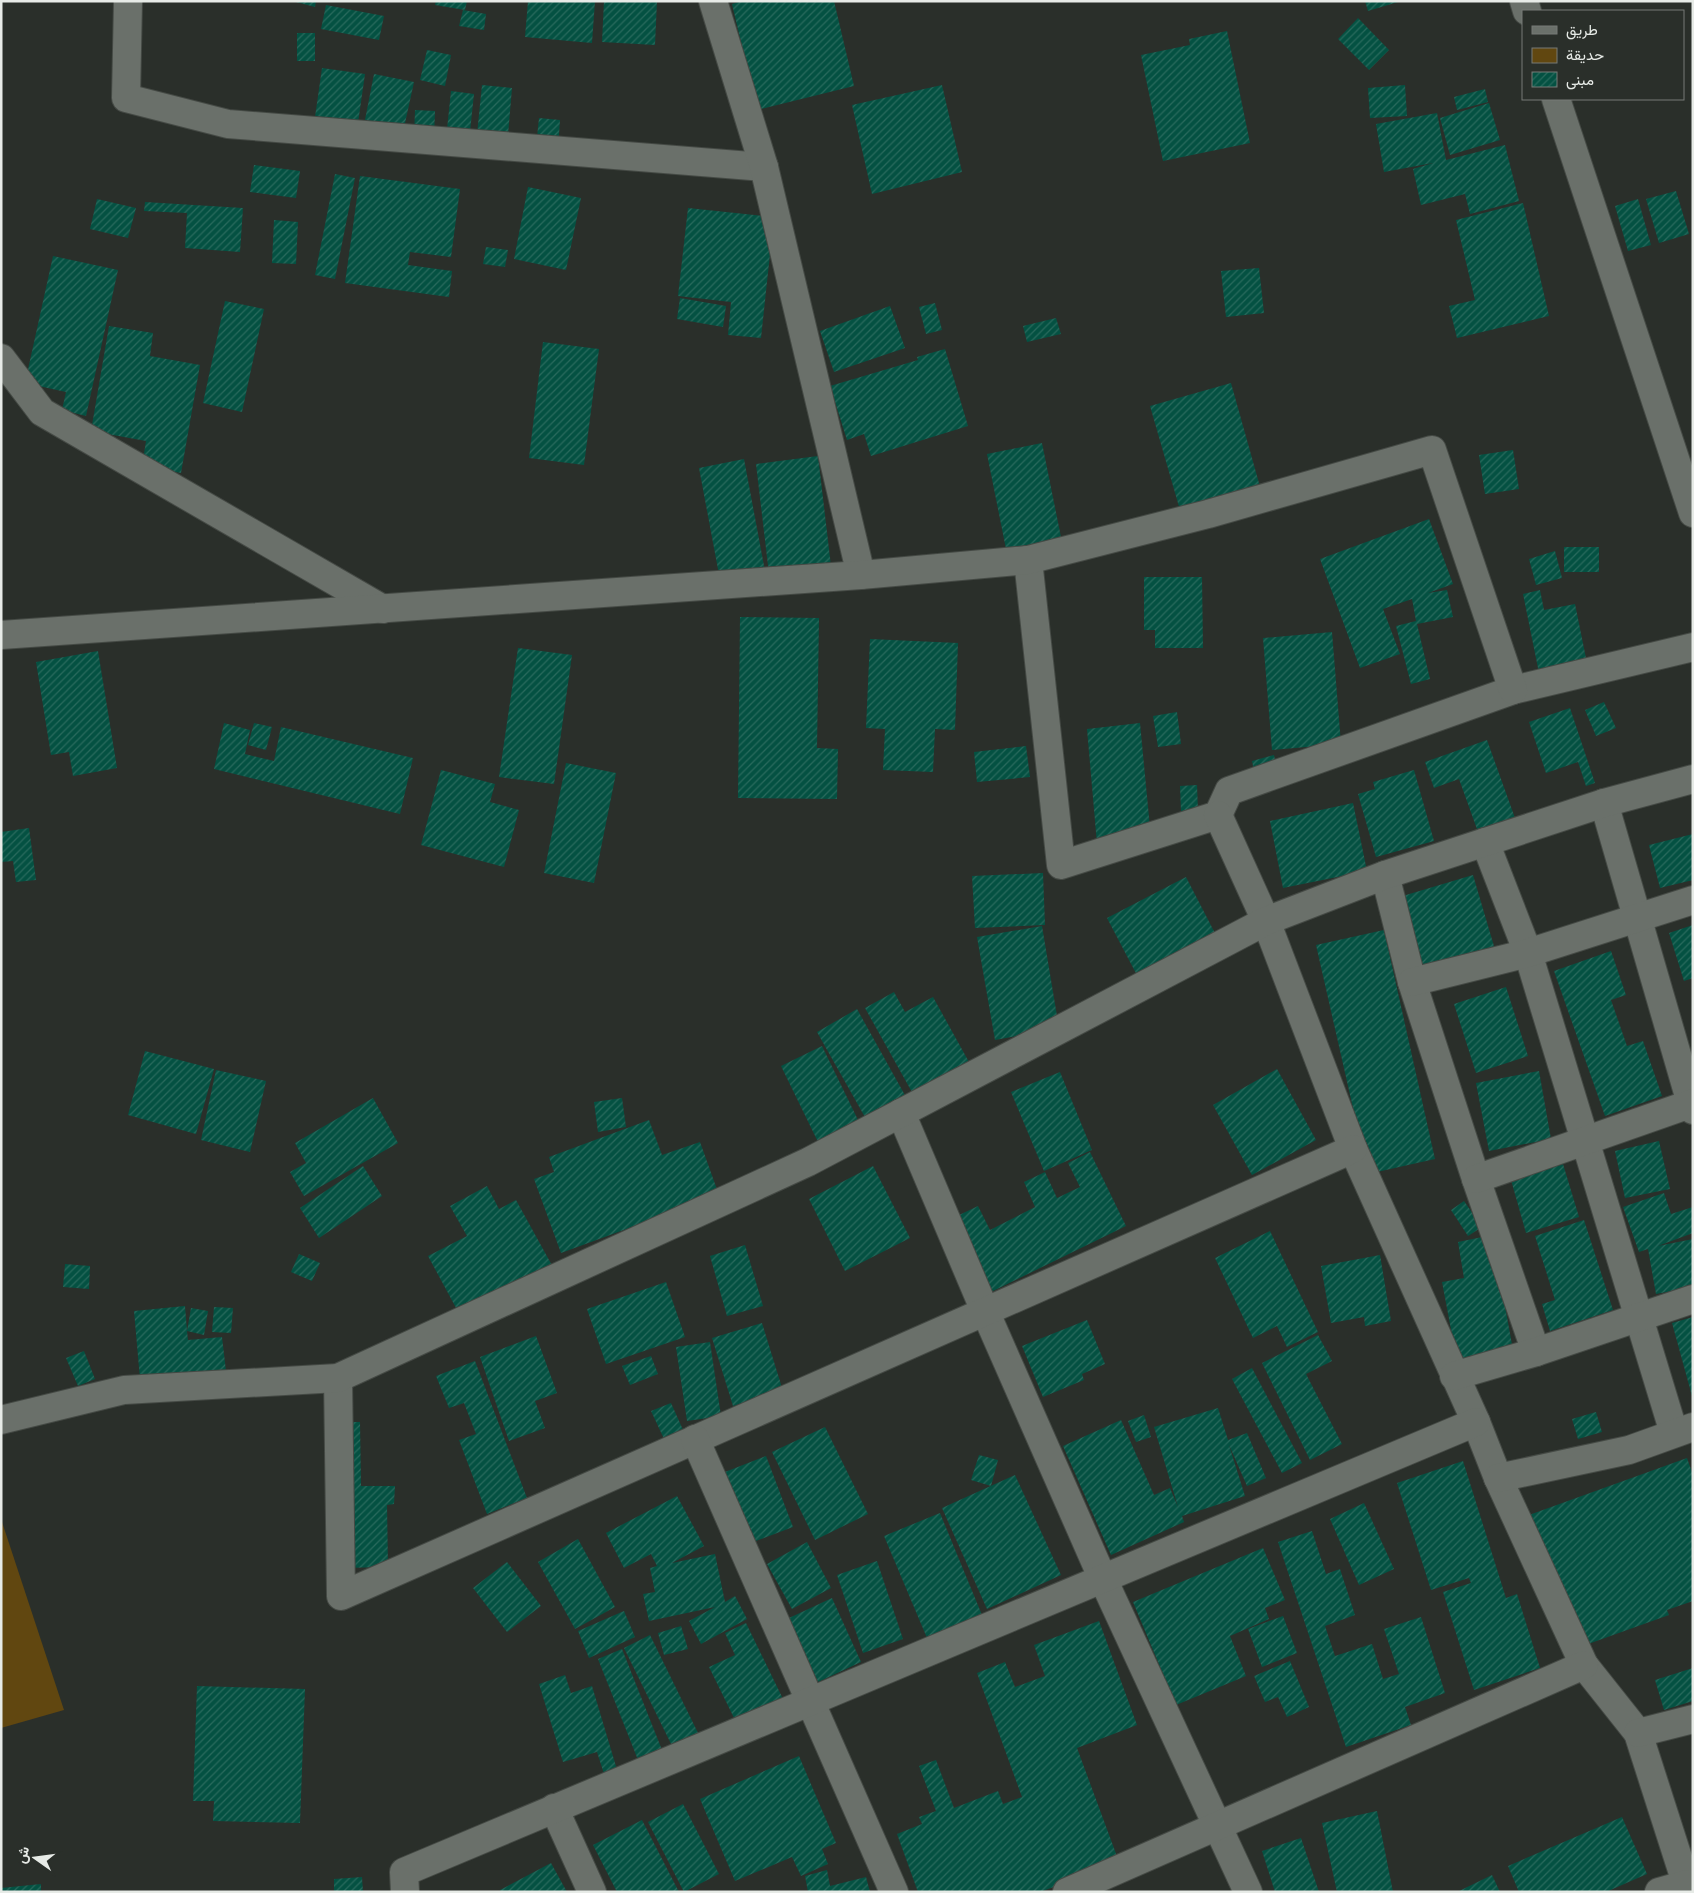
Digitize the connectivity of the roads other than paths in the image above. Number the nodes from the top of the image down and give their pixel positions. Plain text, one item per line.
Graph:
1 (128, 1) edge
2 (713, 1) edge
3 (1556, 100) edge
4 (764, 167) junction
5 (1, 358) edge
6 (1693, 513) edge
7 (1028, 560) junction
8 (861, 575) junction
9 (383, 609) junction
10 (1, 635) edge
11 (1693, 647) edge
12 (1512, 690) junction
13 (1693, 779) edge
14 (1604, 803) junction
15 (1218, 815) junction
16 (1485, 842) junction
17 (1385, 875) junction
18 (1693, 900) edge
19 (1637, 918) junction
20 (1266, 921) junction
21 (1528, 953) junction
22 (1412, 982) junction
23 (1692, 1106) edge
24 (901, 1113) junction
25 (1584, 1141) junction
26 (1353, 1149) junction
27 (1476, 1179) junction
28 (1693, 1300) edge
29 (985, 1312) junction
30 (1640, 1317) junction
31 (1536, 1352) junction
32 (1454, 1376) junction
33 (338, 1378) junction
34 (1, 1420) edge
35 (1476, 1422) junction
36 (1684, 1430) edge
37 (695, 1439) junction
38 (1498, 1478) junction
39 (1102, 1577) junction
40 (1584, 1665) junction
41 (809, 1701) junction
42 (1693, 1719) edge
43 (1638, 1733) junction
44 (554, 1808) junction
45 (1217, 1826) junction
46 (1688, 1888) edge
47 (405, 1892) edge
48 (592, 1892) edge
49 (894, 1892) edge
50 (1068, 1892) edge
51 (1248, 1892) edge
52 (1659, 1892) edge

1 - 4 street
2 - 4 street
3 - 6 street
4 - 8 street
5 - 9 street
7 - 8 street
7 - 12 street
7 - 15 street
8 - 9 street
9 - 10 street
11 - 12 street
12 - 15 street
13 - 14 street
14 - 16 street
14 - 19 street
15 - 20 street
16 - 17 street
16 - 21 street
17 - 20 street
17 - 22 street
18 - 19 street
19 - 21 street
19 - 23 street
20 - 24 street
20 - 26 street
21 - 22 street
21 - 25 street
22 - 27 street
23 - 25 street
24 - 29 street
24 - 33 street
25 - 27 street
25 - 30 street
26 - 29 street
26 - 32 street
27 - 31 street
28 - 30 street
29 - 37 street
29 - 39 street
30 - 31 street
30 - 36 street
31 - 32 street
32 - 35 street
33 - 34 street
33 - 37 street
35 - 38 street
35 - 39 street
36 - 38 street
37 - 41 street
38 - 40 street
39 - 41 street
39 - 45 street
40 - 43 street
40 - 45 street
41 - 44 street
41 - 49 street
42 - 43 street
43 - 46 street
44 - 47 street
44 - 48 street
45 - 50 street
45 - 51 street
46 - 52 street

